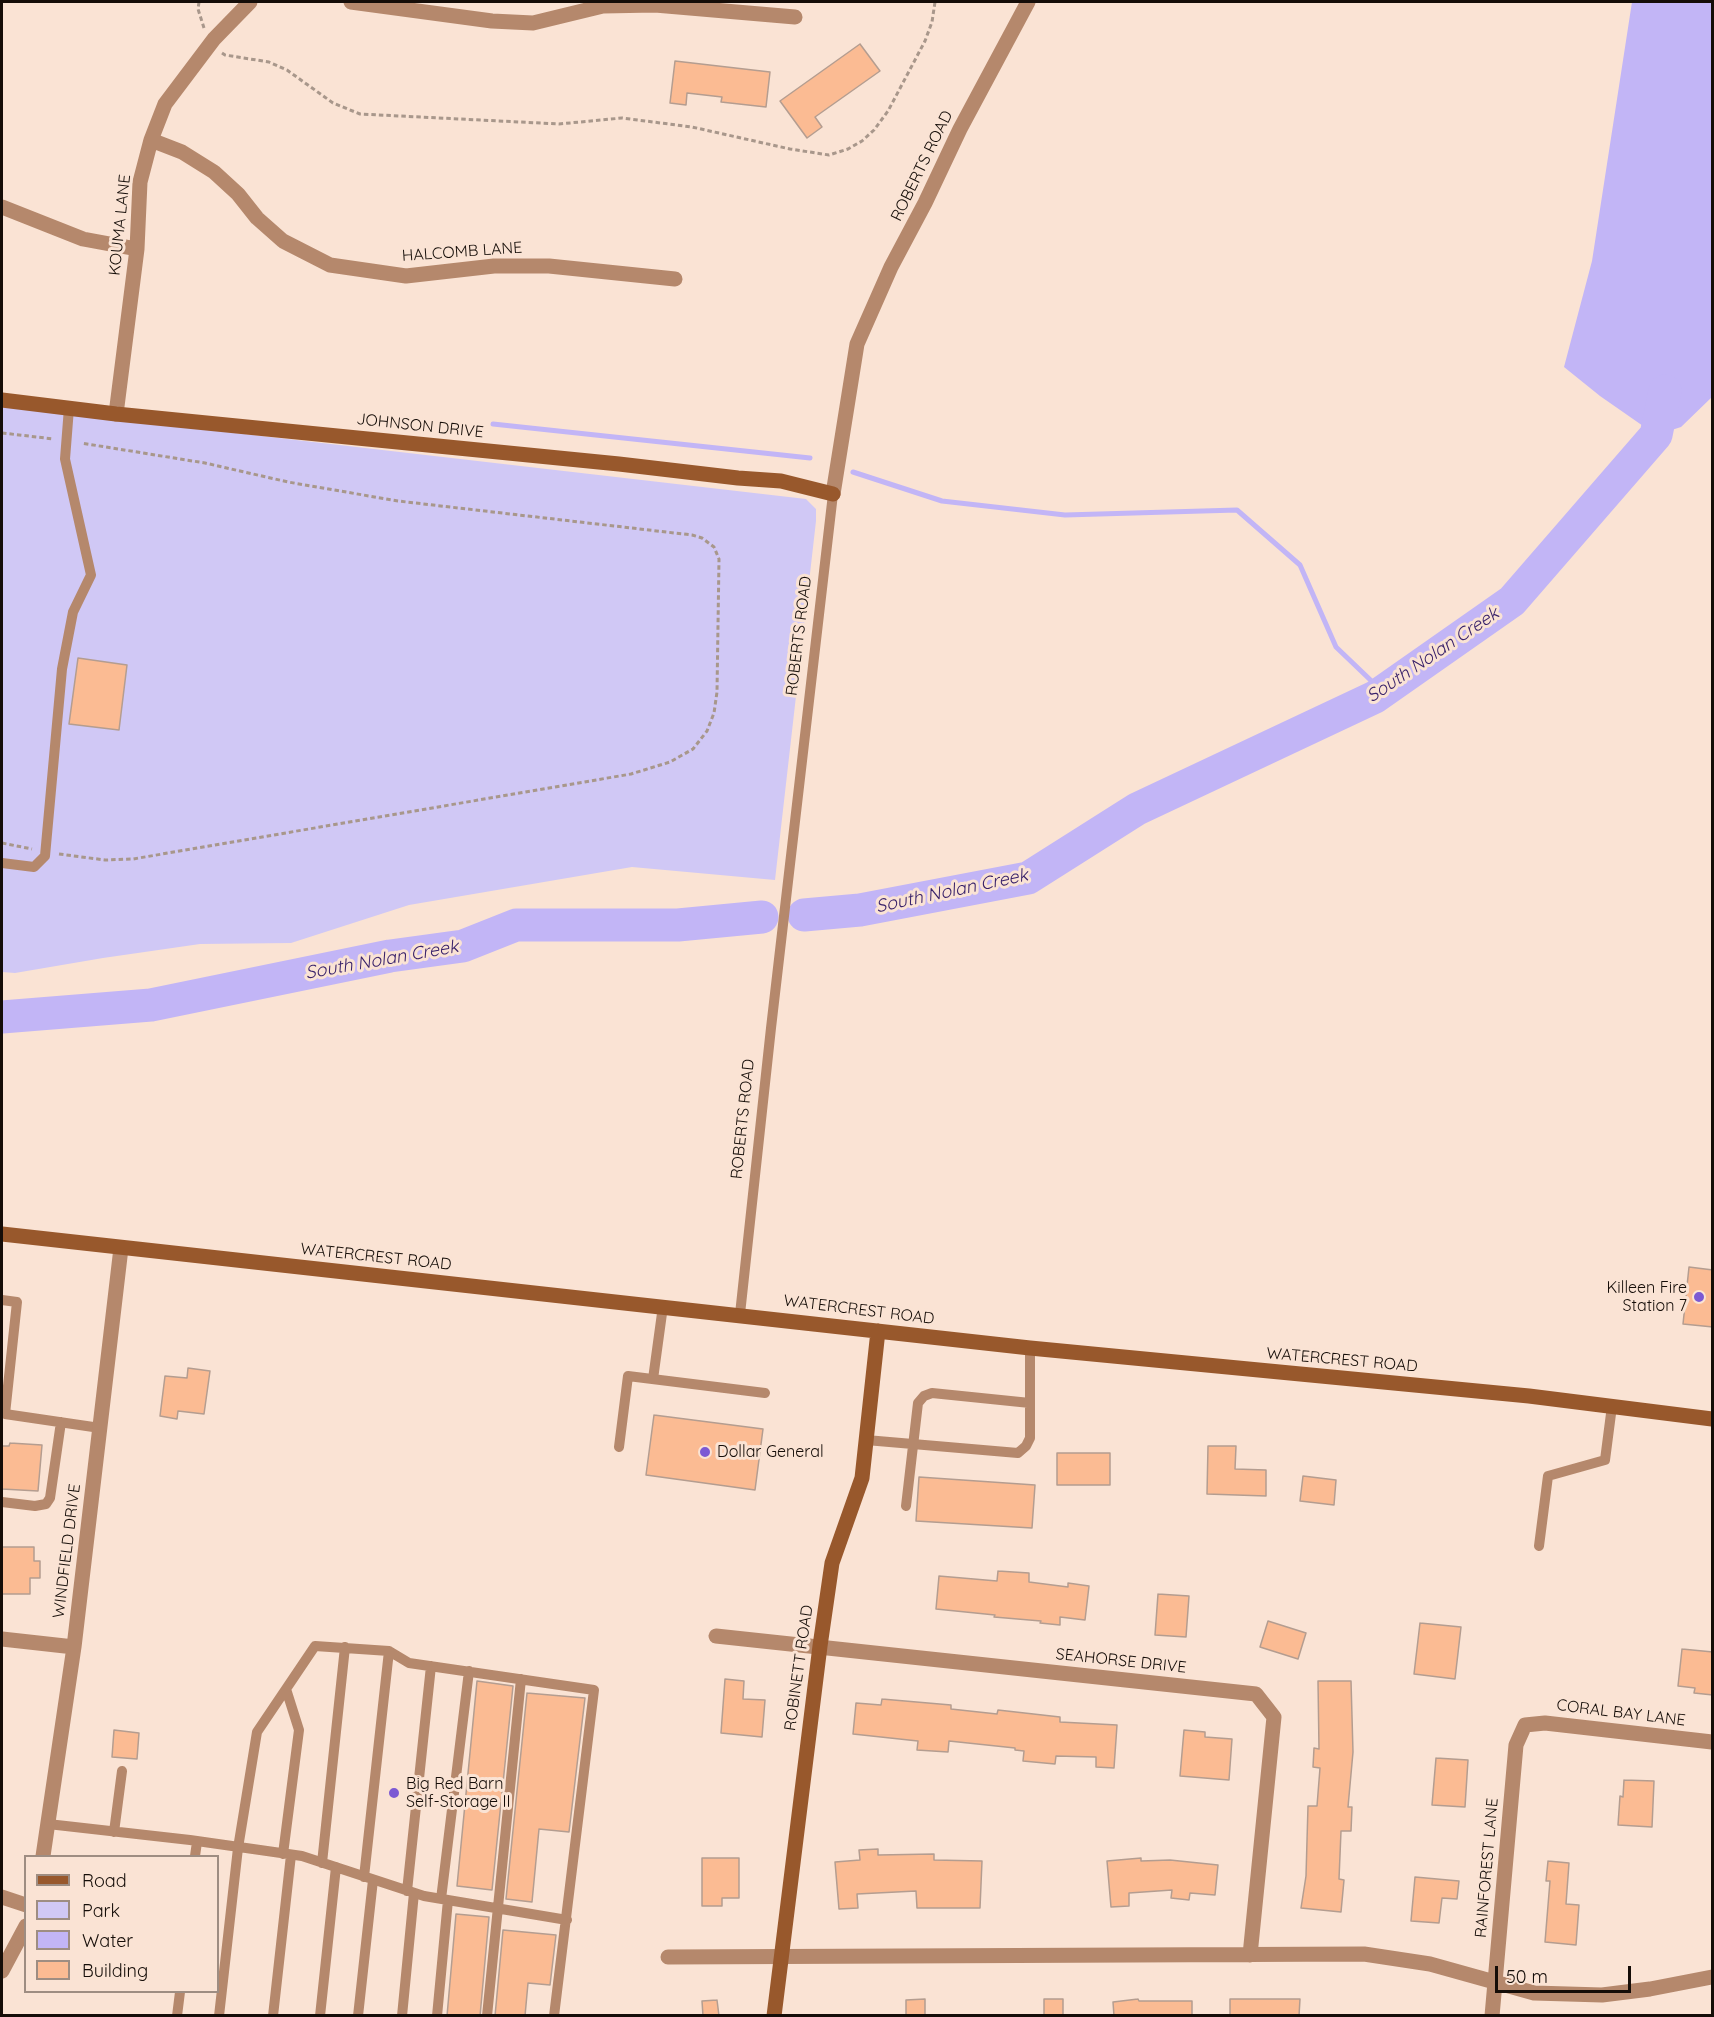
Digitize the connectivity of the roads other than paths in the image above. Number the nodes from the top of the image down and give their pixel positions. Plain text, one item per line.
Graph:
1 (250, 2) edge
2 (351, 2) edge
3 (1028, 2) edge
4 (795, 17) dead end
5 (151, 140) junction
6 (2, 207) edge
7 (137, 249) junction
8 (675, 279) dead end
9 (2, 400) edge
10 (69, 408) junction
11 (116, 414) junction
12 (833, 494) junction
13 (2, 863) edge
14 (2, 1234) edge
15 (121, 1248) junction
16 (2, 1300) edge
17 (663, 1306) junction
18 (740, 1314) junction
19 (878, 1330) junction
20 (1030, 1348) junction
21 (653, 1379) junction
22 (765, 1393) dead end
23 (1030, 1403) junction
24 (1612, 1406) junction
25 (1713, 1419) edge
26 (61, 1422) junction
27 (100, 1428) junction
28 (866, 1440) junction
29 (913, 1444) junction
30 (619, 1447) dead end
31 (2, 1502) edge
32 (906, 1506) dead end
33 (1539, 1546) dead end
34 (716, 1636) dead end
35 (2, 1639) edge
36 (819, 1646) junction
37 (74, 1647) junction
38 (345, 1647) junction
39 (389, 1651) junction
40 (432, 1666) junction
41 (469, 1671) junction
42 (521, 1679) junction
43 (286, 1689) junction
44 (1525, 1725) joint
45 (1713, 1742) edge
46 (122, 1771) dead end
47 (48, 1824) junction
48 (114, 1832) junction
49 (197, 1842) junction
50 (238, 1848) junction
51 (287, 1854) junction
52 (43, 1855) edge
53 (195, 1855) edge
54 (322, 1863) junction
55 (336, 1868) junction
56 (368, 1878) junction
57 (410, 1892) junction
58 (2, 1898) edge
59 (445, 1900) junction
60 (24, 1904) edge
61 (497, 1908) junction
62 (567, 1920) junction
63 (24, 1930) edge
64 (1250, 1955) junction
65 (668, 1957) dead end
66 (780, 1957) junction
67 (2, 1971) edge
68 (1713, 1977) edge
69 (1496, 1982) junction
70 (180, 1993) edge
71 (177, 2016) edge
72 (219, 2016) edge
73 (273, 2016) edge
74 (320, 2016) edge
75 (358, 2016) edge
76 (402, 2016) edge
77 (437, 2016) edge
78 (487, 2016) edge
79 (554, 2016) edge
80 (774, 2016) edge
81 (1492, 2016) edge

1 - 5 street, KOUMA LANE
2 - 4 street
3 - 12 street, ROBERTS ROAD
5 - 7 street, KOUMA LANE
5 - 8 street, HALCOMB LANE
6 - 7 street
7 - 11 street, KOUMA LANE
9 - 10 street, JOHNSON DRIVE
10 - 11 street, JOHNSON DRIVE
10 - 13 lane
11 - 12 street, JOHNSON DRIVE
12 - 18 lane, ROBERTS ROAD
14 - 15 street, WATERCREST ROAD
15 - 17 street, WATERCREST ROAD
15 - 27 street, WINDFIELD DRIVE
16 - 26 lane
17 - 18 street, WATERCREST ROAD
17 - 21 lane
18 - 19 street, WATERCREST ROAD
19 - 20 street, WATERCREST ROAD
19 - 28 street, ROBINETT ROAD
20 - 23 lane
20 - 24 street, WATERCREST ROAD
21 - 22 lane
21 - 30 lane
23 - 29 lane
23 - 29 lane
24 - 25 street, WATERCREST ROAD
24 - 33 lane
26 - 27 lane
26 - 31 lane
27 - 37 street, WINDFIELD DRIVE
28 - 29 lane
28 - 36 street, ROBINETT ROAD
29 - 32 lane
34 - 36 street, SEAHORSE DRIVE
35 - 37 street
36 - 64 street, SEAHORSE DRIVE
36 - 66 street, ROBINETT ROAD
37 - 47 street, WINDFIELD DRIVE
38 - 39 lane
38 - 43 lane
38 - 54 lane
39 - 40 lane
39 - 56 lane
40 - 41 lane
40 - 57 lane
41 - 42 lane
41 - 59 lane
42 - 61 lane
42 - 62 lane
43 - 50 lane
43 - 51 lane
44 - 45 street, CORAL BAY LANE
44 - 69 street, RAINFOREST LANE
46 - 48 lane
47 - 48 lane
47 - 52 street, WINDFIELD DRIVE
48 - 49 lane
49 - 50 lane
49 - 53 lane
50 - 51 lane
50 - 72 lane
51 - 54 lane
51 - 73 lane
54 - 55 lane
55 - 56 lane
55 - 74 lane
56 - 57 lane
56 - 75 lane
57 - 59 lane
57 - 76 lane
58 - 60 street
59 - 61 lane
59 - 77 lane
61 - 62 lane
61 - 78 lane
62 - 79 lane
63 - 67 street
64 - 66 street
64 - 69 street
65 - 66 street
66 - 80 street, ROBINETT ROAD
68 - 69 street
69 - 81 street, RAINFOREST LANE
70 - 71 lane

